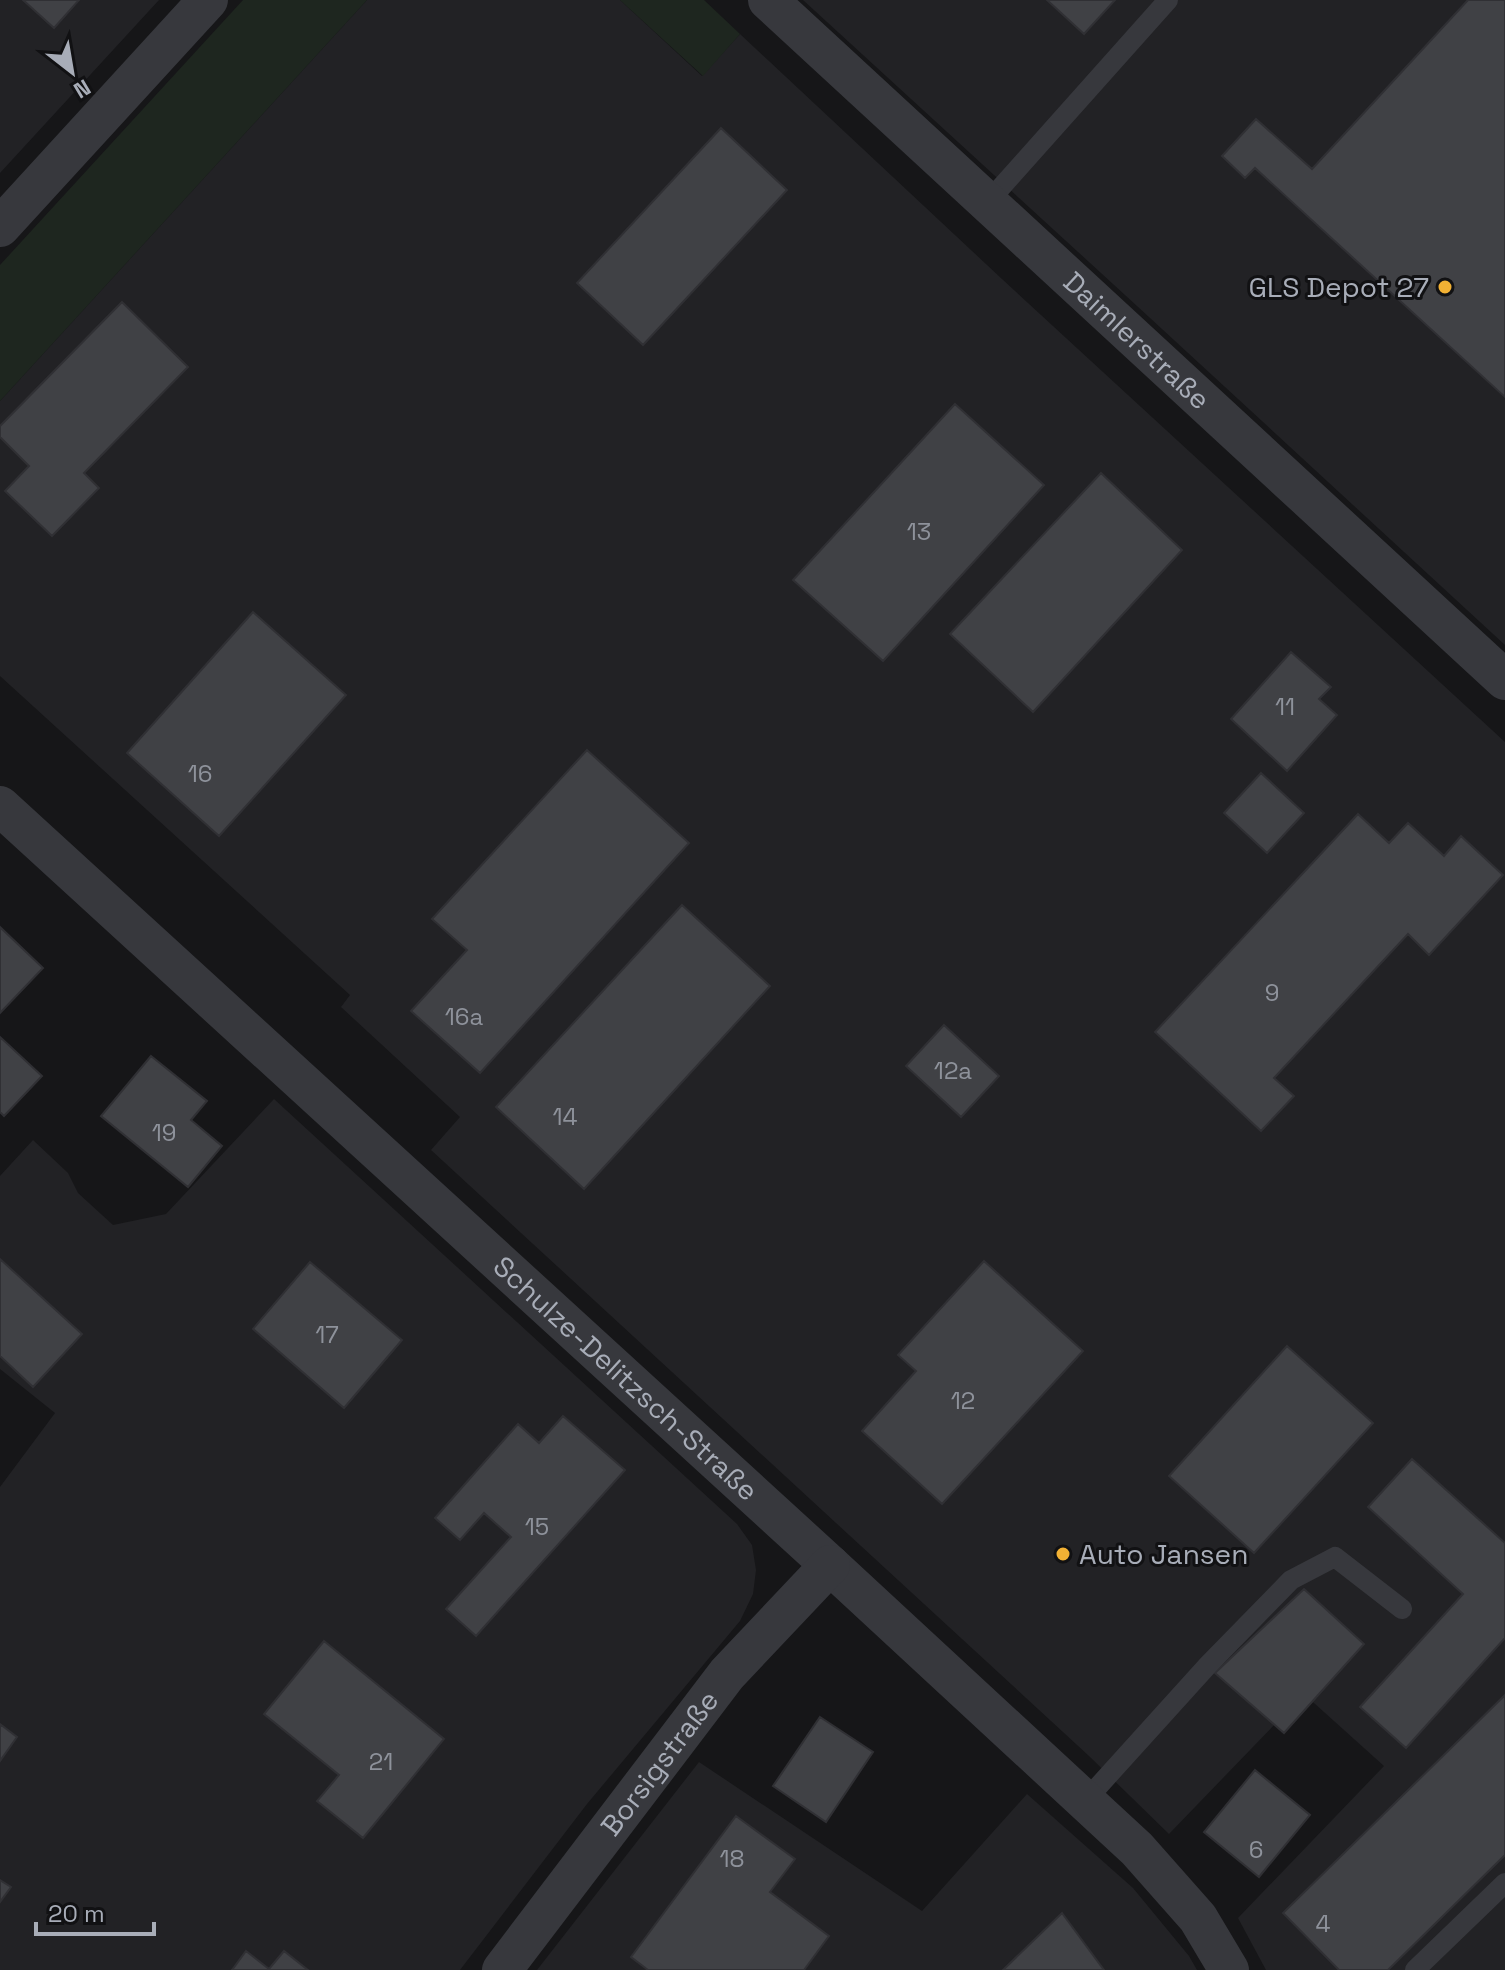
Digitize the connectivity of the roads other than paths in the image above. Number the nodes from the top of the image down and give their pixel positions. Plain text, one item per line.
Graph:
1 (208, 0) edge
2 (768, 0) edge
3 (1168, 0) edge
4 (987, 203) junction
5 (0, 227) edge
6 (1505, 680) edge
7 (0, 806) edge
8 (830, 1565) junction
9 (1402, 1609) dead end
10 (1085, 1801) junction
11 (1505, 1883) edge
12 (502, 1970) edge
13 (1229, 1970) edge
14 (1415, 1970) edge

1 - 5 street
2 - 4 street, Daimlerstraße
3 - 4 lane
4 - 6 street, Daimlerstraße
7 - 8 street, Schulze-Delitzsch-Straße
8 - 10 street, Schulze-Delitzsch-Straße
8 - 12 street, Borsigstraße
9 - 10 lane
10 - 13 street, Schulze-Delitzsch-Straße
11 - 14 lane

